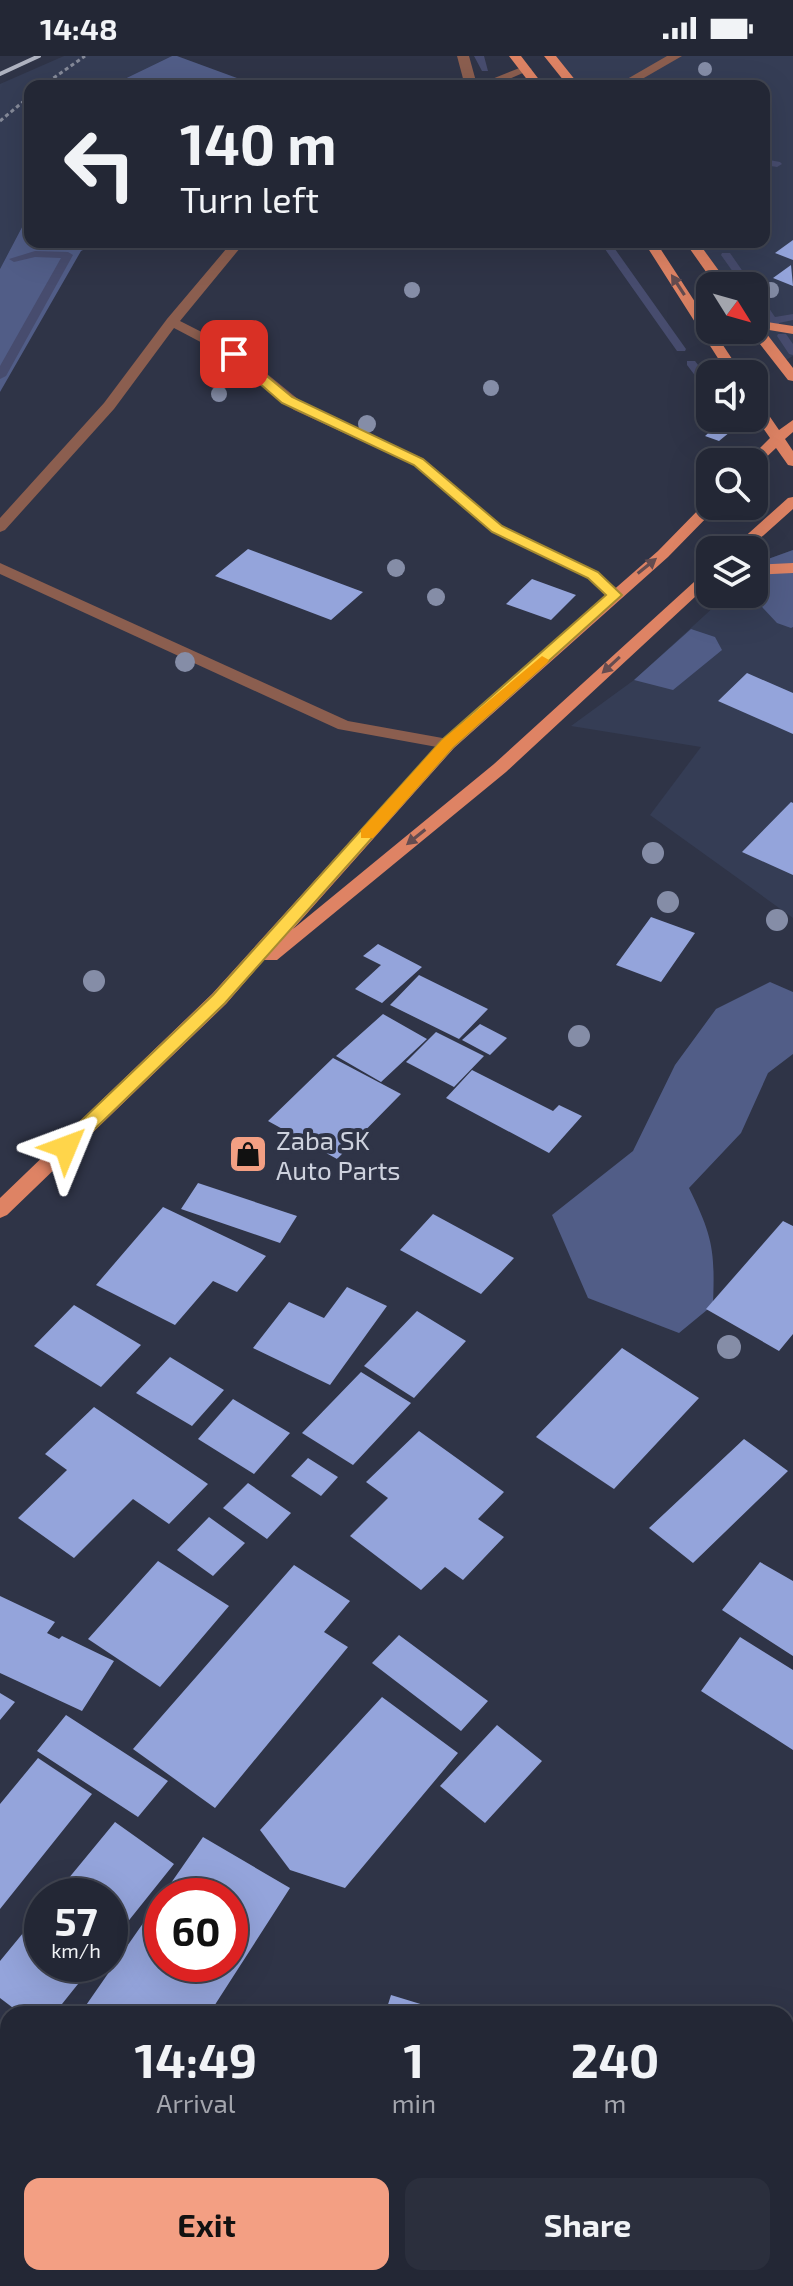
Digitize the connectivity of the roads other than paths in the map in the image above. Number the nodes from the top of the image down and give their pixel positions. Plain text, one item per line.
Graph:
1 (463, 56) edge
2 (515, 56) edge
3 (550, 56) edge
4 (676, 56) edge
5 (526, 69) junction
6 (469, 80) edge
7 (498, 80) edge
8 (534, 80) edge
9 (569, 80) edge
10 (632, 80) edge
11 (234, 248) edge
12 (654, 248) edge
13 (695, 248) edge
14 (713, 272) edge
15 (172, 322) junction
16 (768, 327) edge
17 (793, 330) edge
18 (768, 344) edge
19 (726, 360) edge
20 (793, 377) edge
21 (793, 424) edge
22 (768, 426) edge
23 (776, 439) junction
24 (767, 448) edge
25 (793, 462) edge
26 (793, 501) edge
27 (696, 520) edge
28 (0, 527) edge
29 (754, 536) edge
30 (0, 568) edge
31 (793, 568) edge
32 (768, 569) edge
33 (696, 588) edge
34 (614, 595) junction
35 (448, 744) junction
36 (219, 999) junction
37 (0, 1210) edge

1 - 6 street
2 - 5 main road
3 - 9 main road
4 - 10 street
5 - 7 street
5 - 8 main road
11 - 15 street
19 -> 12 main road
13 - 14 main road
15 - 28 street
15 - 34 street
16 - 17 main road
18 - 20 main road
21 - 23 main road
22 - 23 main road
23 - 24 main road
23 - 25 main road
26 - 29 main road
34 -> 27 main road
30 - 35 street
31 - 32 main road
33 -> 36 main road
34 - 35 main road
35 - 36 main road
36 - 37 main road

